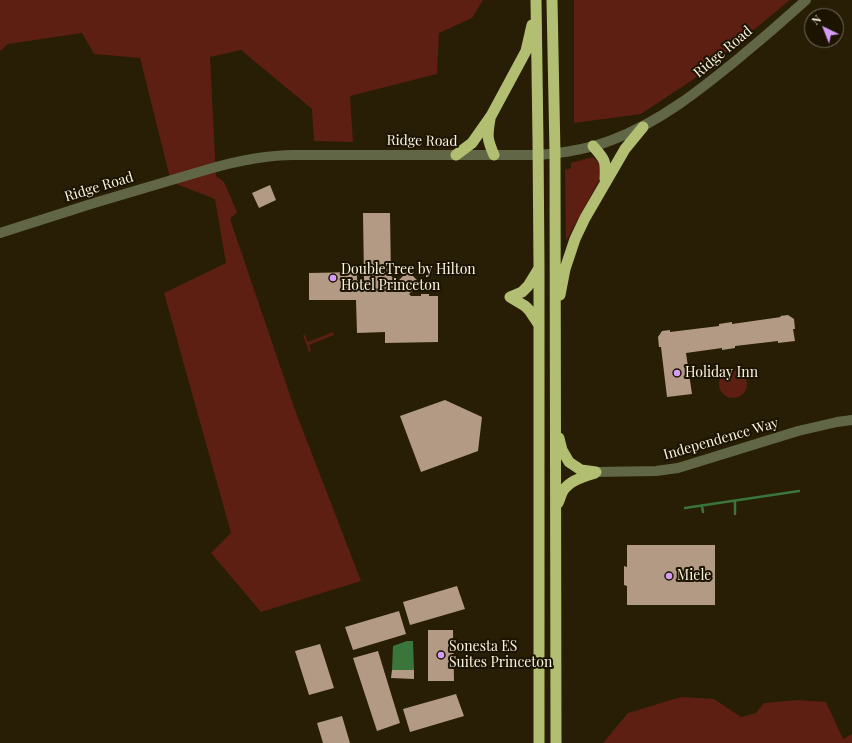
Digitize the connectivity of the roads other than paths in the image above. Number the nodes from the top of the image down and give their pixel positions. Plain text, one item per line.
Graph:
1 (552, 0) edge
2 (806, 0) edge
3 (536, 5) edge
4 (490, 116) junction
5 (643, 127) junction
6 (593, 146) junction
7 (555, 153) junction
8 (456, 155) junction
9 (494, 155) junction
10 (538, 155) junction
11 (604, 184) junction
12 (0, 233) edge
13 (539, 267) junction
14 (555, 319) junction
15 (539, 326) junction
16 (852, 420) edge
17 (556, 428) junction
18 (596, 472) junction
19 (556, 509) junction
20 (539, 743) edge
21 (556, 743) edge

1 - 7 highway
2 - 5 street, Ridge Road
3 - 4 highway
3 - 10 highway
4 - 8 highway
4 - 9 highway
5 - 6 street, Ridge Road
5 - 11 highway
6 - 7 street, Ridge Road
6 - 11 highway
7 - 10 street, Ridge Road
7 - 14 highway
8 - 9 street, Ridge Road
8 - 12 street, Ridge Road
9 - 10 street, Ridge Road
10 - 13 highway
11 - 14 highway
13 - 15 highway
13 - 15 highway
14 - 17 highway
15 - 20 highway
16 - 18 street, Independence Way
17 - 18 highway
17 - 19 highway
18 - 19 highway
19 - 21 highway

